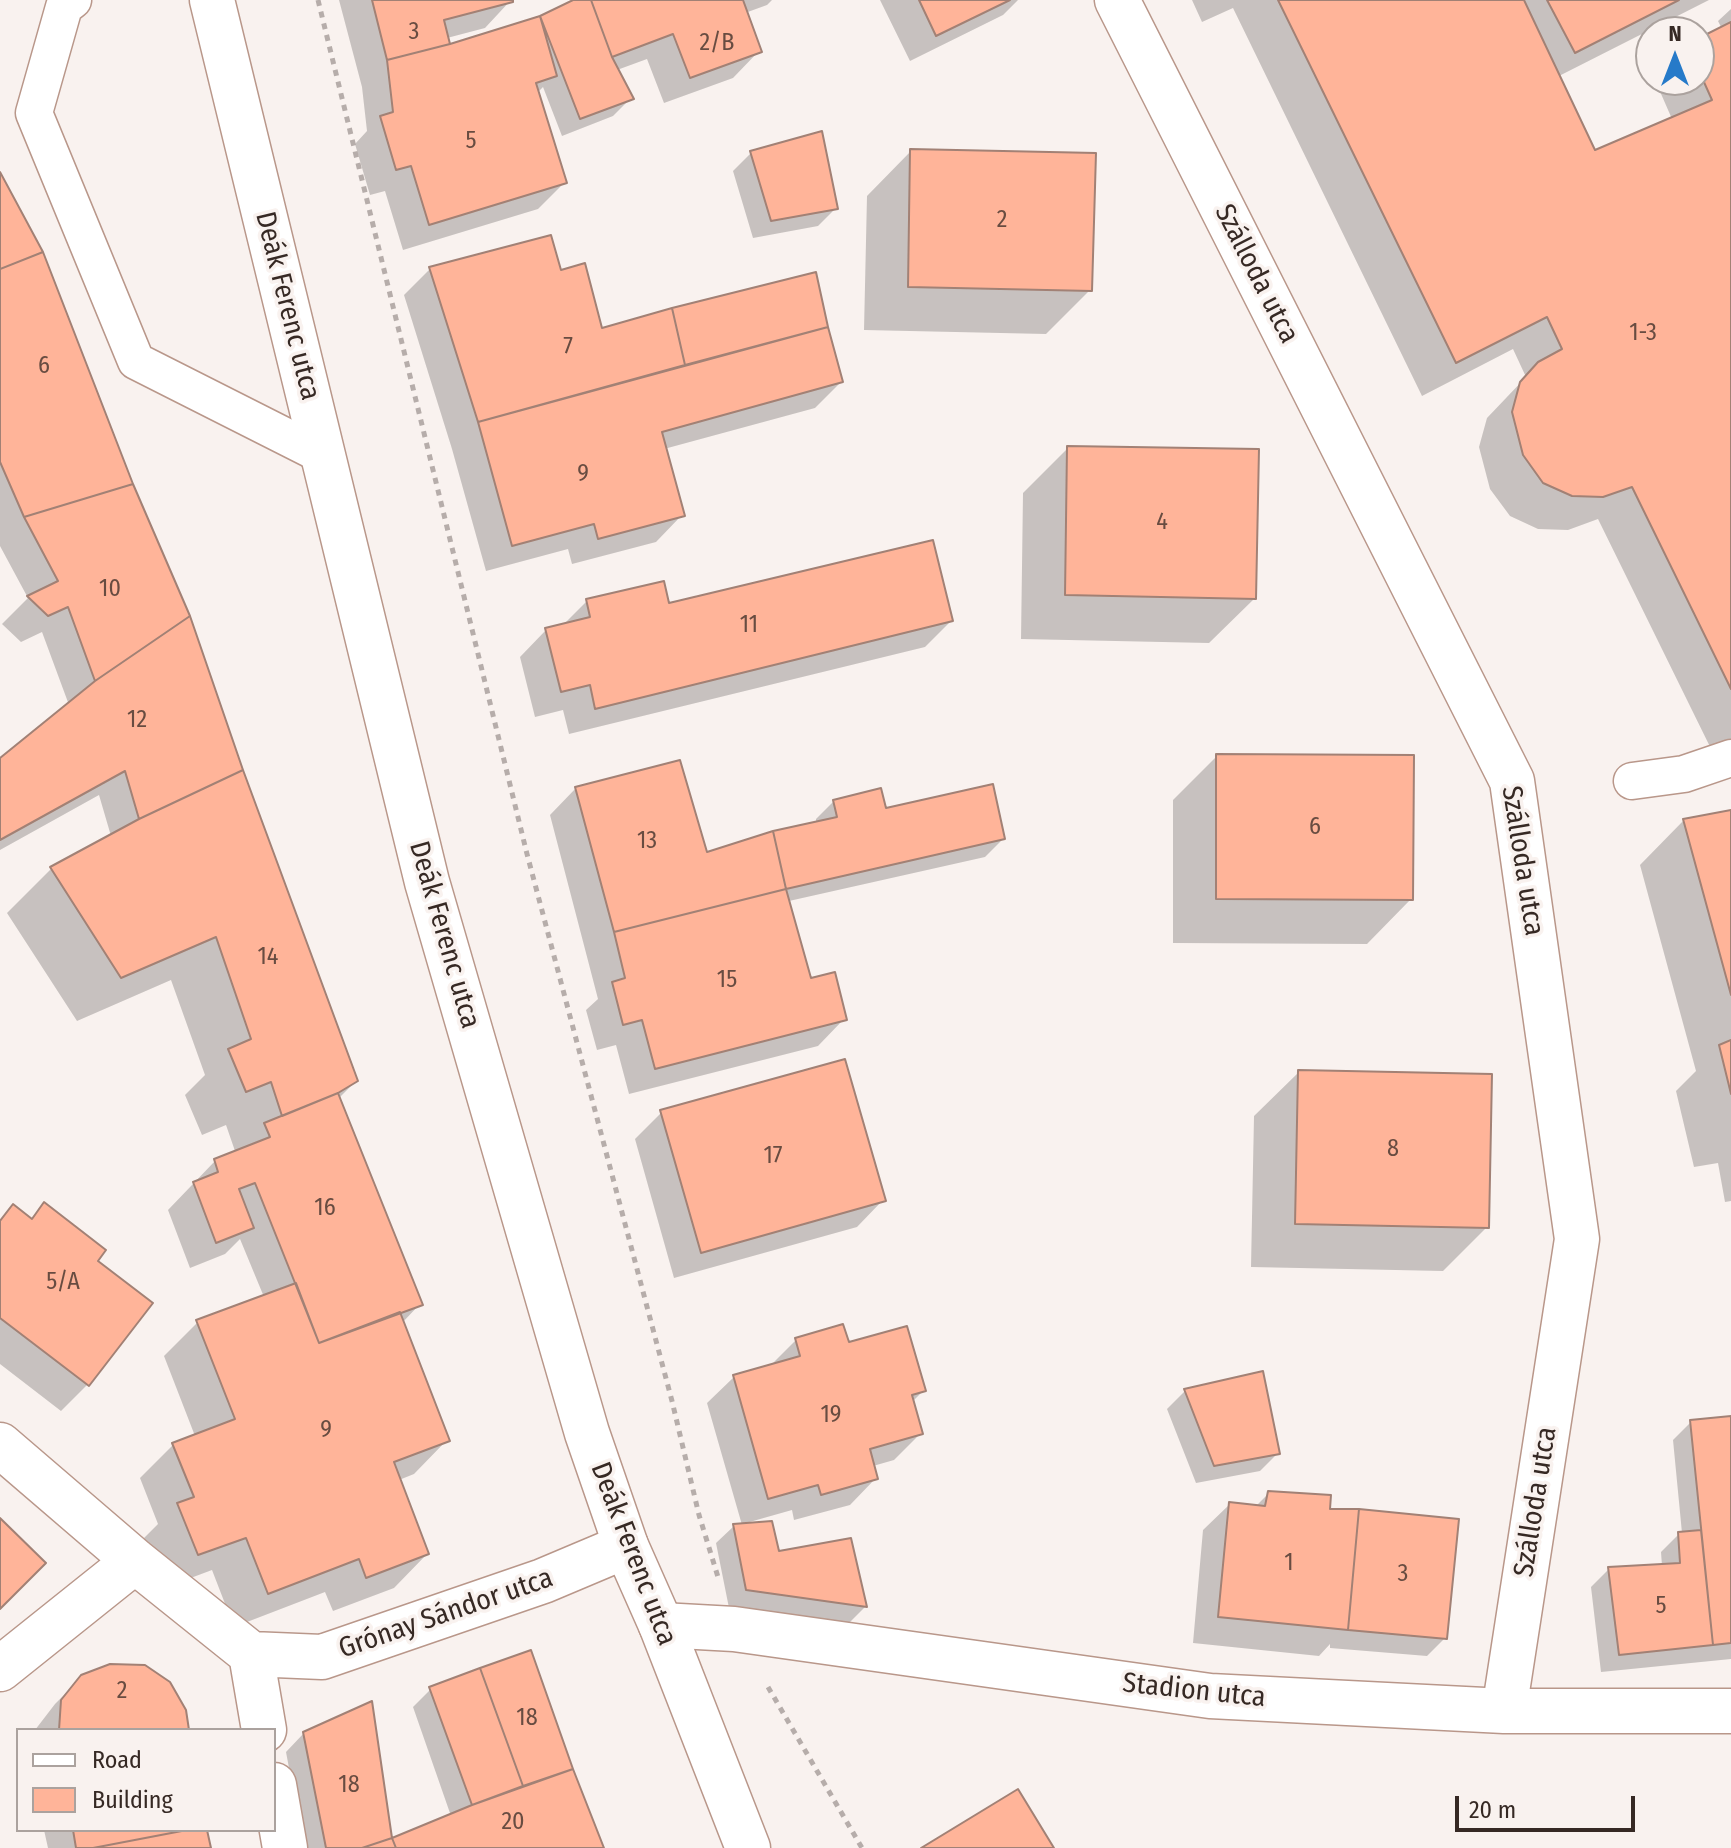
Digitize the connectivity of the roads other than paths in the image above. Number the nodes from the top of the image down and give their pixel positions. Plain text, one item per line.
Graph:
1 (73, 0) edge
2 (212, 0) edge
3 (1117, 0) edge
4 (324, 456) junction
5 (1731, 758) edge
6 (1632, 781) dead end
7 (0, 1445) edge
8 (626, 1546) junction
9 (135, 1561) junction
10 (661, 1625) junction
11 (251, 1654) junction
12 (0, 1669) edge
13 (1504, 1711) junction
14 (1731, 1711) edge
15 (264, 1728) edge
16 (276, 1796) edge
17 (285, 1848) edge
18 (748, 1848) edge

1 - 4 lane
2 - 4 street, Deák Ferenc utca
3 - 13 street, Szálloda utca
4 - 8 street, Deák Ferenc utca
5 - 6 lane
7 - 9 street
8 - 10 street, Deák Ferenc utca
8 - 11 street, Grónay Sándor utca
9 - 11 street
9 - 12 street
10 - 13 street, Stadion utca
10 - 18 street, Deák Ferenc utca
11 - 15 street
13 - 14 street, Stadion utca
16 - 17 street

